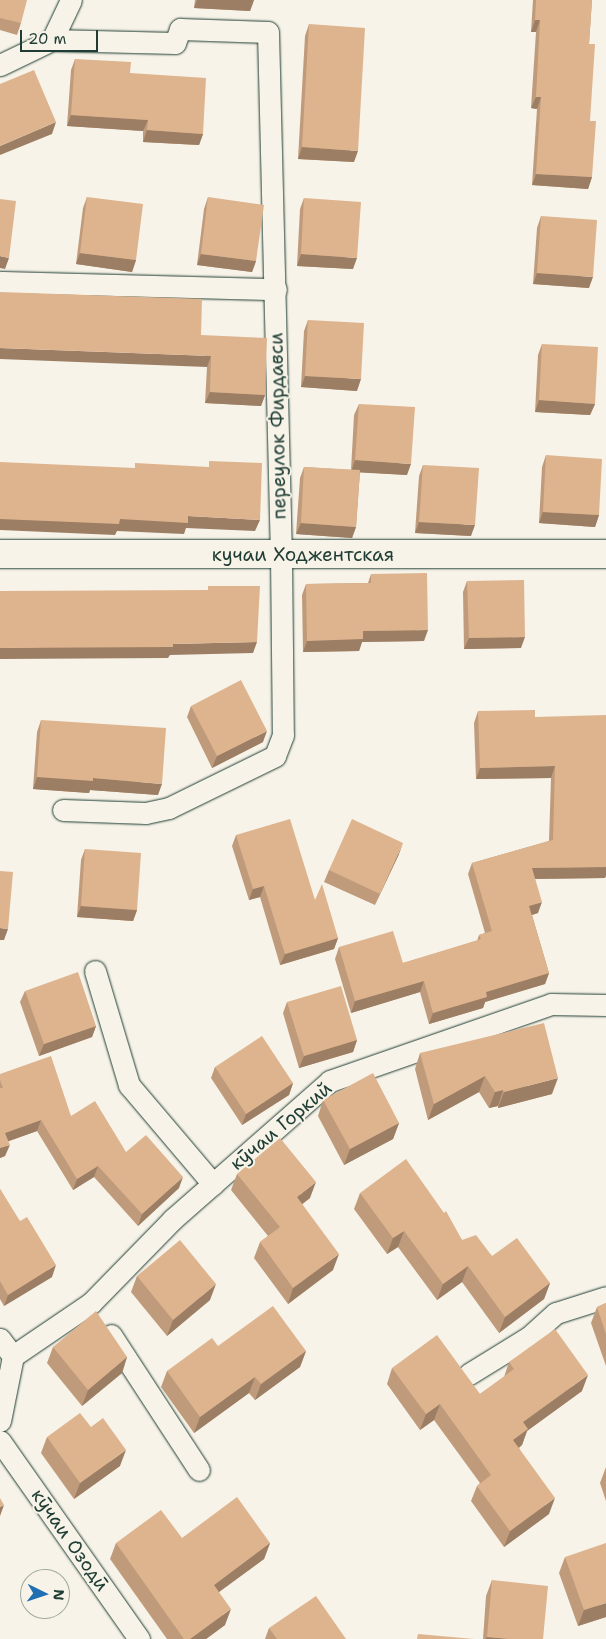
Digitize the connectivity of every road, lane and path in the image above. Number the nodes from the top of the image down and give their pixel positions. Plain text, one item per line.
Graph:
1 (71, 0) edge
2 (52, 40) junction
3 (0, 65) edge
4 (0, 282) edge
5 (276, 289) junction
6 (0, 554) edge
7 (606, 554) edge
8 (281, 556) junction
9 (63, 810) dead end
10 (95, 971) dead end
11 (606, 1005) edge
12 (213, 1184) junction
13 (606, 1297) edge
14 (91, 1303) junction
15 (0, 1339) edge
16 (13, 1356) junction
17 (469, 1374) dead end
18 (0, 1421) edge
19 (0, 1441) edge
20 (198, 1470) dead end
21 (139, 1639) edge

1 - 2 street
2 - 3 street
2 - 5 street, переулок Фирдавси
4 - 5 street
5 - 8 street, переулок Фирдавси
6 - 8 main road, кучаи Ходжентская
7 - 8 main road, кучаи Ходжентская
8 - 9 street, переулок Фирдавси
10 - 12 street
11 - 12 street, кӯчаи Горкий
12 - 14 street, кӯчаи Горкий
13 - 17 street
14 - 16 street, кӯчаи Горкий
14 - 20 street
15 - 16 street
16 - 18 street
19 - 21 street, кӯчаи Озодӣ

